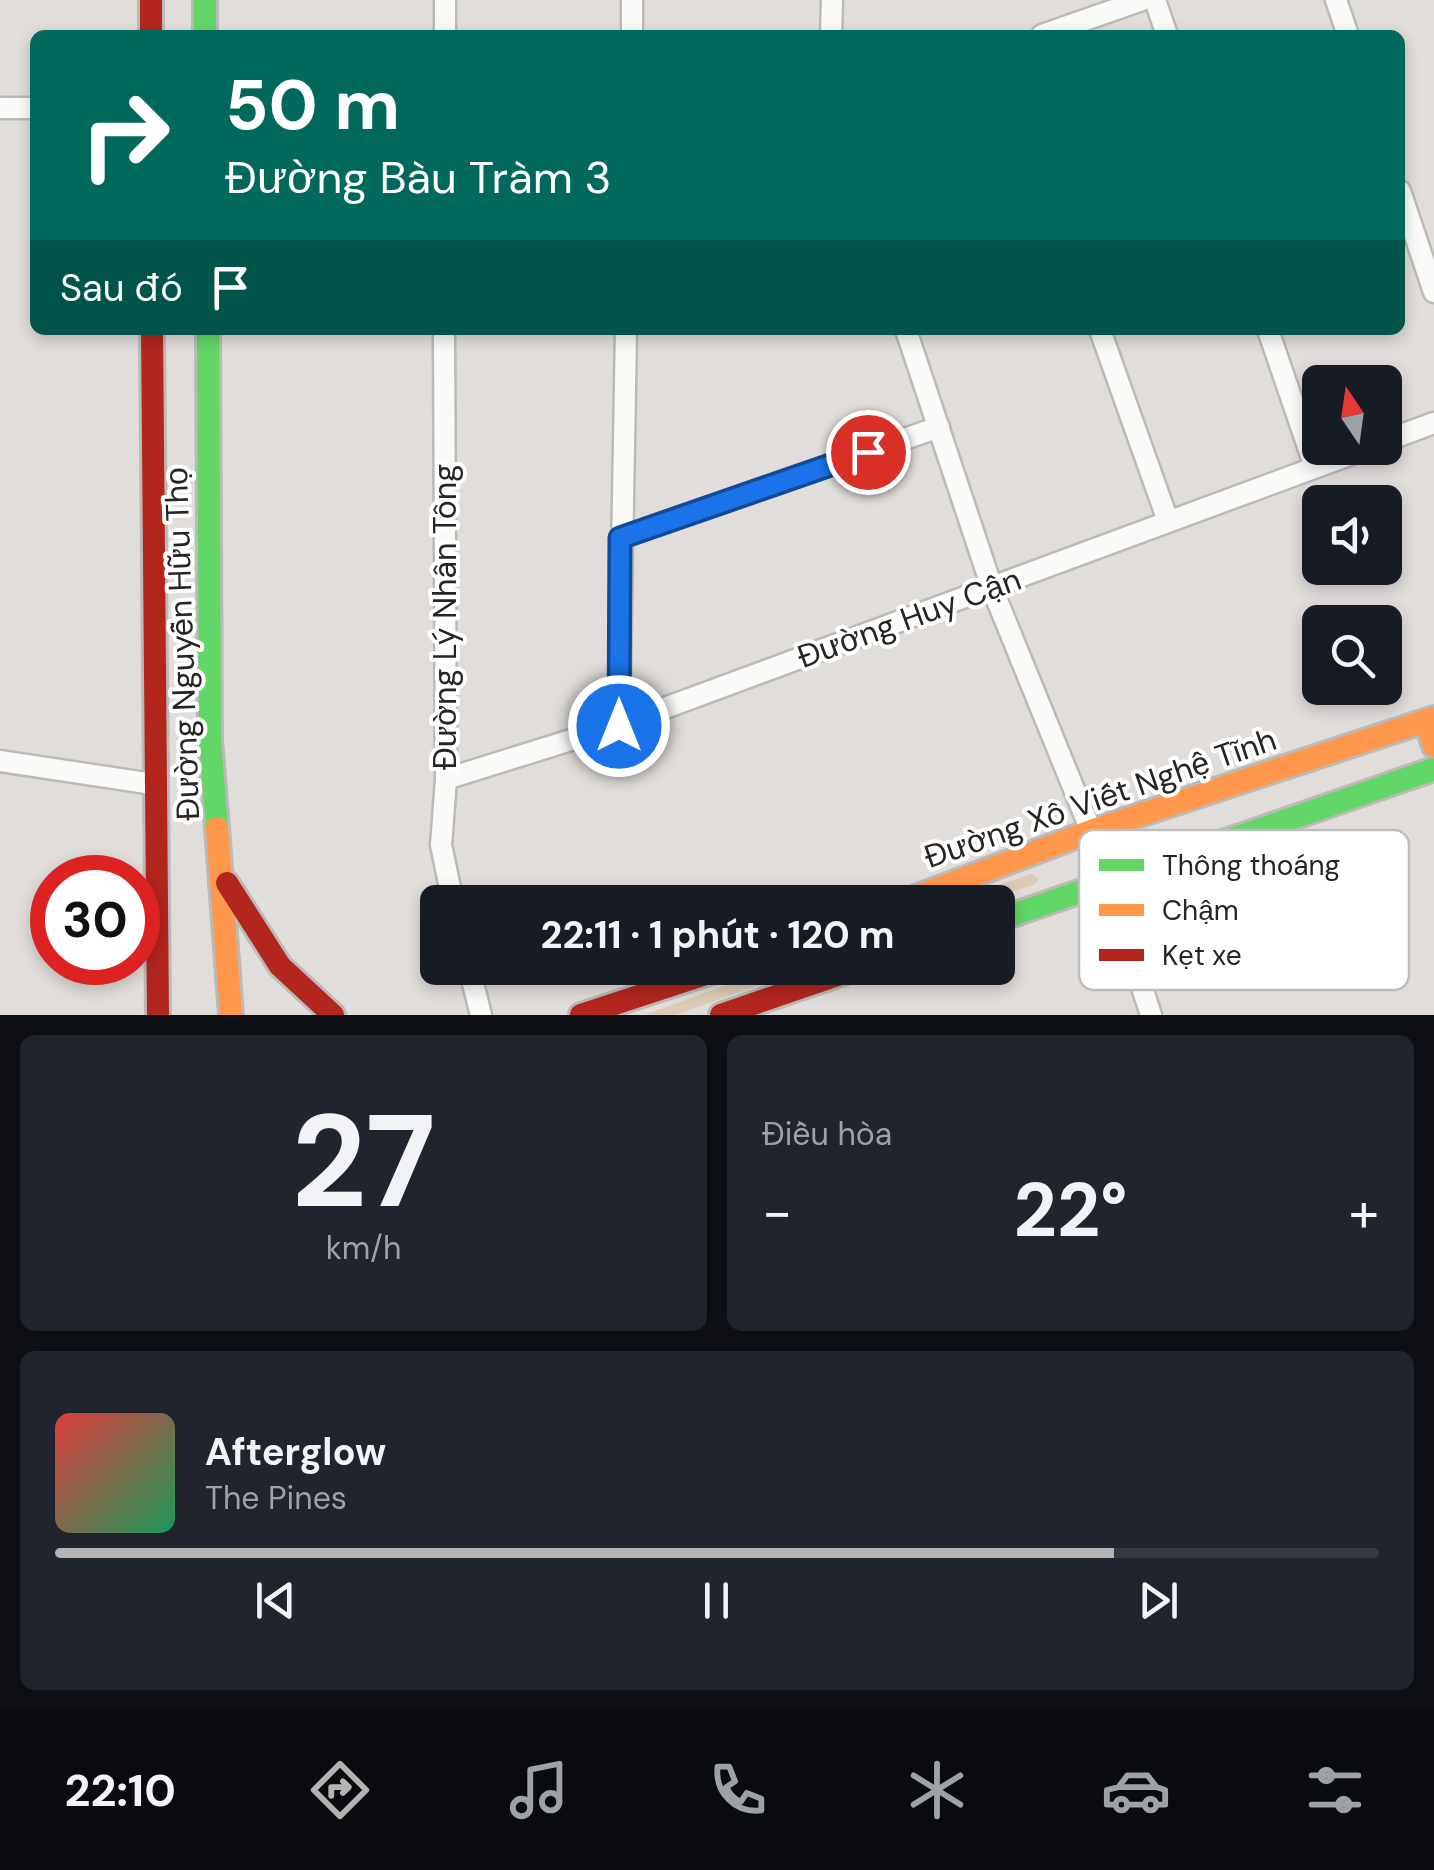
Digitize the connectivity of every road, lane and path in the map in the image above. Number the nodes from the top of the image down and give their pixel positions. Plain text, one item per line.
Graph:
1 (151, 0) edge
2 (205, 0) edge
3 (445, 0) edge
4 (632, 0) edge
5 (832, 0) edge
6 (1142, 0) edge
7 (1154, 0) edge
8 (1336, 0) edge
9 (150, 30) edge
10 (205, 30) edge
11 (444, 30) edge
12 (632, 30) edge
13 (831, 30) edge
14 (1056, 30) edge
15 (1164, 30) edge
16 (1346, 30) edge
17 (0, 108) edge
18 (30, 108) edge
19 (1405, 206) edge
20 (1434, 292) edge
21 (152, 335) edge
22 (208, 335) edge
23 (444, 335) edge
24 (626, 335) edge
25 (908, 335) edge
26 (1102, 335) edge
27 (1270, 335) edge
28 (1434, 423) edge
29 (939, 427) junction
30 (1402, 435) edge
31 (1321, 465) edge
32 (1315, 467) junction
33 (1168, 521) junction
34 (620, 538) junction
35 (992, 588) junction
36 (1430, 719) edge
37 (619, 726) junction
38 (1434, 746) edge
39 (0, 761) edge
40 (1434, 769) edge
41 (446, 779) junction
42 (153, 784) junction
43 (1091, 830) edge
44 (1094, 830) edge
45 (1257, 830) edge
46 (1079, 836) edge
47 (154, 855) edge
48 (224, 875) junction
49 (449, 885) edge
50 (947, 885) edge
51 (1079, 892) edge
52 (1015, 914) edge
53 (146, 985) edge
54 (157, 985) edge
55 (474, 985) edge
56 (672, 985) edge
57 (808, 985) edge
58 (1143, 990) edge
59 (135, 1015) edge
60 (158, 1015) edge
61 (230, 1015) edge
62 (332, 1015) edge
63 (482, 1015) edge
64 (581, 1015) edge
65 (720, 1015) edge
66 (1151, 1015) edge

1 - 9 main road
2 - 10 main road
3 - 11 street
4 - 12 street
5 - 13 street
6 - 14 street
7 - 15 street
8 - 16 street
17 - 18 street
19 - 20 street
21 - 42 main road, Đường Nguyễn Hữu Thọ
22 - 48 main road, Đường Nguyễn Hữu Thọ
23 - 41 street, Đường Lý Nhân Tông
24 - 34 street
25 - 29 street
26 - 33 street
27 - 32 street
28 - 30 street
29 - 34 street
29 - 35 street
31 - 32 street, Đường Huy Cận
32 - 33 street, Đường Huy Cận
33 - 35 street, Đường Huy Cận
34 - 37 street
35 - 37 street, Đường Huy Cận
35 - 43 street
36 - 38 main road
36 - 44 main road, Đường Xô Viết Nghệ Tĩnh
37 - 41 street, Đường Huy Cận
39 - 42 street
40 - 45 main road
41 - 49 street, Đường Lý Nhân Tông
42 - 47 main road, Đường Nguyễn Hữu Thọ
46 - 50 main road, Đường Xô Viết Nghệ Tĩnh
48 - 61 main road, Đường Nguyễn Hữu Thọ
48 - 62 main road
51 - 52 main road
53 - 59 main road
54 - 60 main road, Đường Nguyễn Hữu Thọ
55 - 63 street
56 - 64 main road
57 - 65 main road
58 - 66 street

